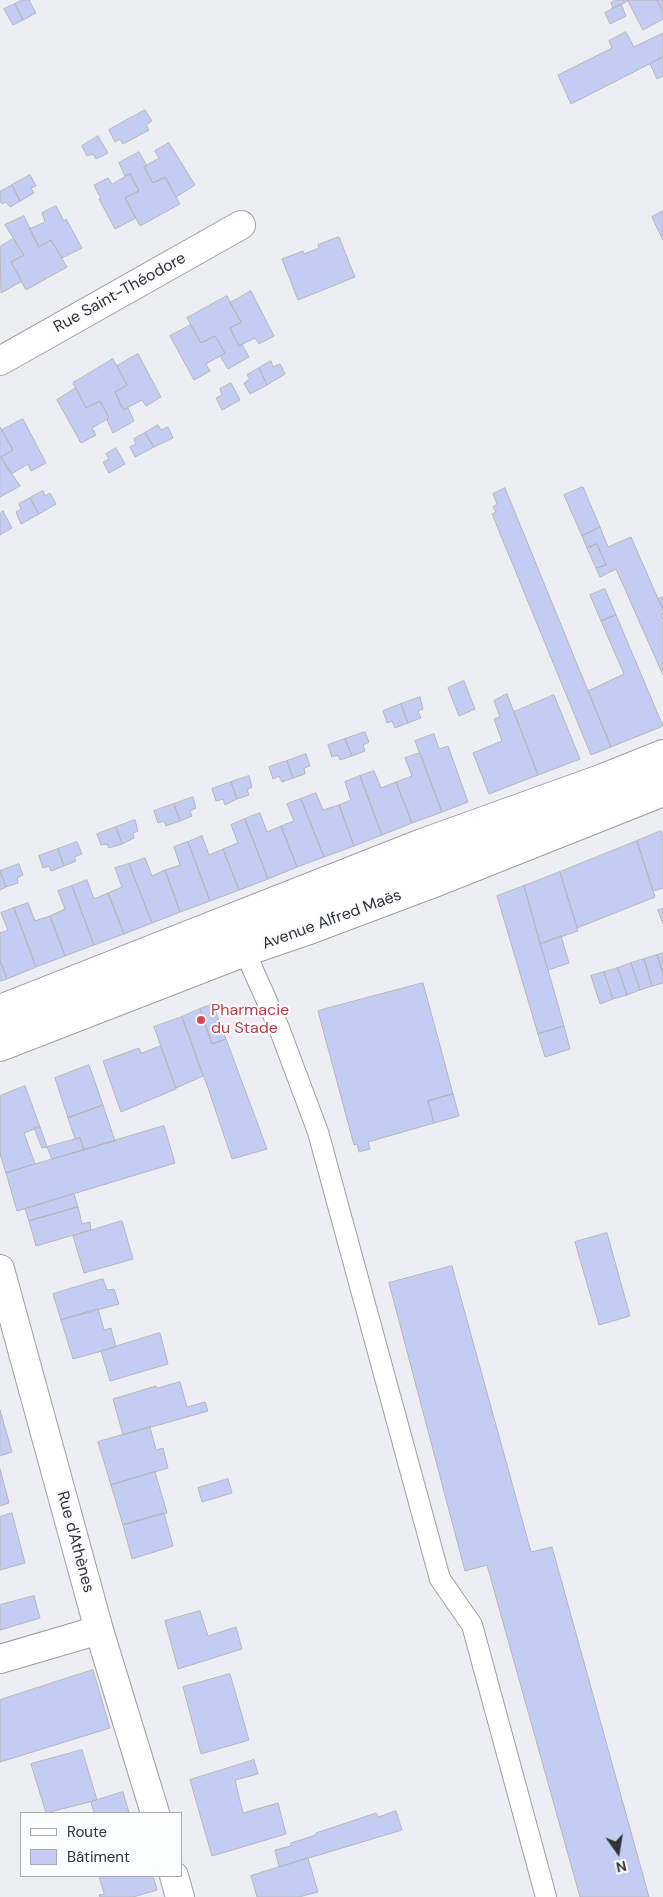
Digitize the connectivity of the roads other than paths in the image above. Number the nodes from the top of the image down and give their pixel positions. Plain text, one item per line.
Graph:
1 (241, 225) dead end
2 (0, 360) edge
3 (663, 754) edge
4 (663, 773) edge
5 (663, 792) edge
6 (238, 935) junction
7 (0, 1009) edge
8 (0, 1029) edge
9 (0, 1047) edge
10 (0, 1269) edge
11 (100, 1630) junction
12 (0, 1659) edge
13 (155, 1812) edge
14 (174, 1877) edge
15 (180, 1897) edge
16 (546, 1897) edge

1 - 2 main road, Rue Saint-Théodore
3 - 6 main road, Avenue Alfred Maës
4 - 6 lane
5 - 6 main road, Avenue Alfred Maës
6 - 7 main road, Avenue Alfred Maës
6 - 8 lane
6 - 9 main road, Avenue Alfred Maës
6 - 16 lane
10 - 11 main road, Rue d'Athènes
11 - 12 main road
11 - 13 main road, Rue d'Athènes
14 - 15 main road

